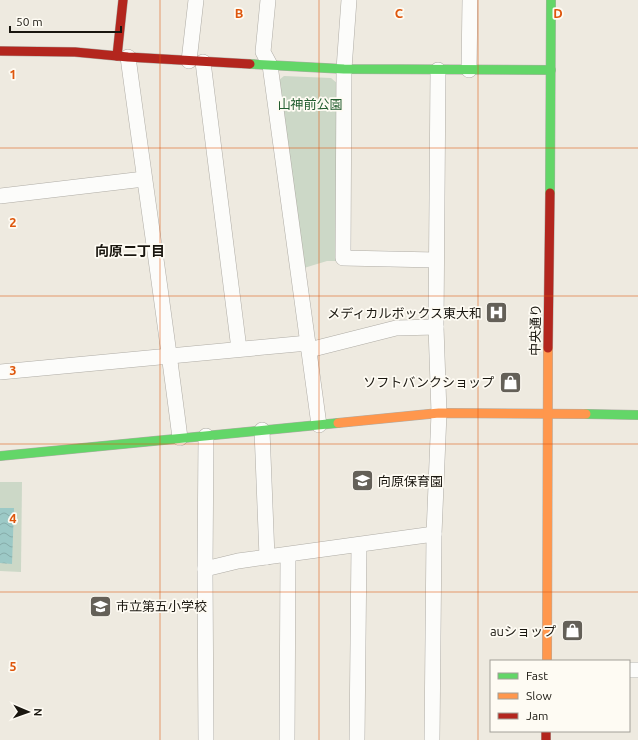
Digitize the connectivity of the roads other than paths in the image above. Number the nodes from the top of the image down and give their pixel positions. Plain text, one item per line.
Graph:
1 (122, 0) edge
2 (196, 0) edge
3 (268, 0) edge
4 (349, 0) edge
5 (470, 0) edge
6 (552, 0) edge
7 (0, 51) edge
8 (123, 57) junction
9 (196, 61) junction
10 (270, 66) junction
11 (344, 69) junction
12 (438, 70) junction
13 (469, 70) junction
14 (551, 70) junction
15 (144, 179) junction
16 (0, 196) edge
17 (436, 260) junction
18 (436, 327) junction
19 (309, 347) junction
20 (239, 349) junction
21 (170, 356) junction
22 (0, 372) edge
23 (439, 413) junction
24 (548, 415) junction
25 (638, 415) edge
26 (319, 425) junction
27 (262, 430) junction
28 (206, 436) junction
29 (180, 438) junction
30 (0, 456) edge
31 (434, 534) junction
32 (359, 545) junction
33 (288, 555) junction
34 (267, 557) junction
35 (205, 569) junction
36 (547, 660) edge
37 (206, 740) edge
38 (287, 740) edge
39 (357, 740) edge
40 (432, 740) edge

1 - 8 street
2 - 9 street
3 - 10 street
4 - 11 street
5 - 13 street
6 - 14 street, 中央通り
7 - 8 street
8 - 9 street
8 - 15 street
9 - 10 street
9 - 20 street
10 - 11 street
10 - 19 street
11 - 12 street
11 - 17 street
12 - 13 street
12 - 17 street
13 - 14 street
14 - 24 street, 中央通り
15 - 16 street
15 - 21 street
17 - 18 street
18 - 19 street
18 - 23 street
19 - 20 street
19 - 26 street
20 - 21 street
21 - 22 street
21 - 29 street
23 - 24 street
23 - 26 street
23 - 31 street
24 - 25 street
24 - 36 street, 中央通り
26 - 27 street
27 - 28 street
27 - 34 street
28 - 29 street
28 - 35 street
29 - 30 street
31 - 32 street
31 - 40 street
32 - 33 street
32 - 39 street
33 - 34 street
33 - 38 street
34 - 35 street
35 - 37 street

